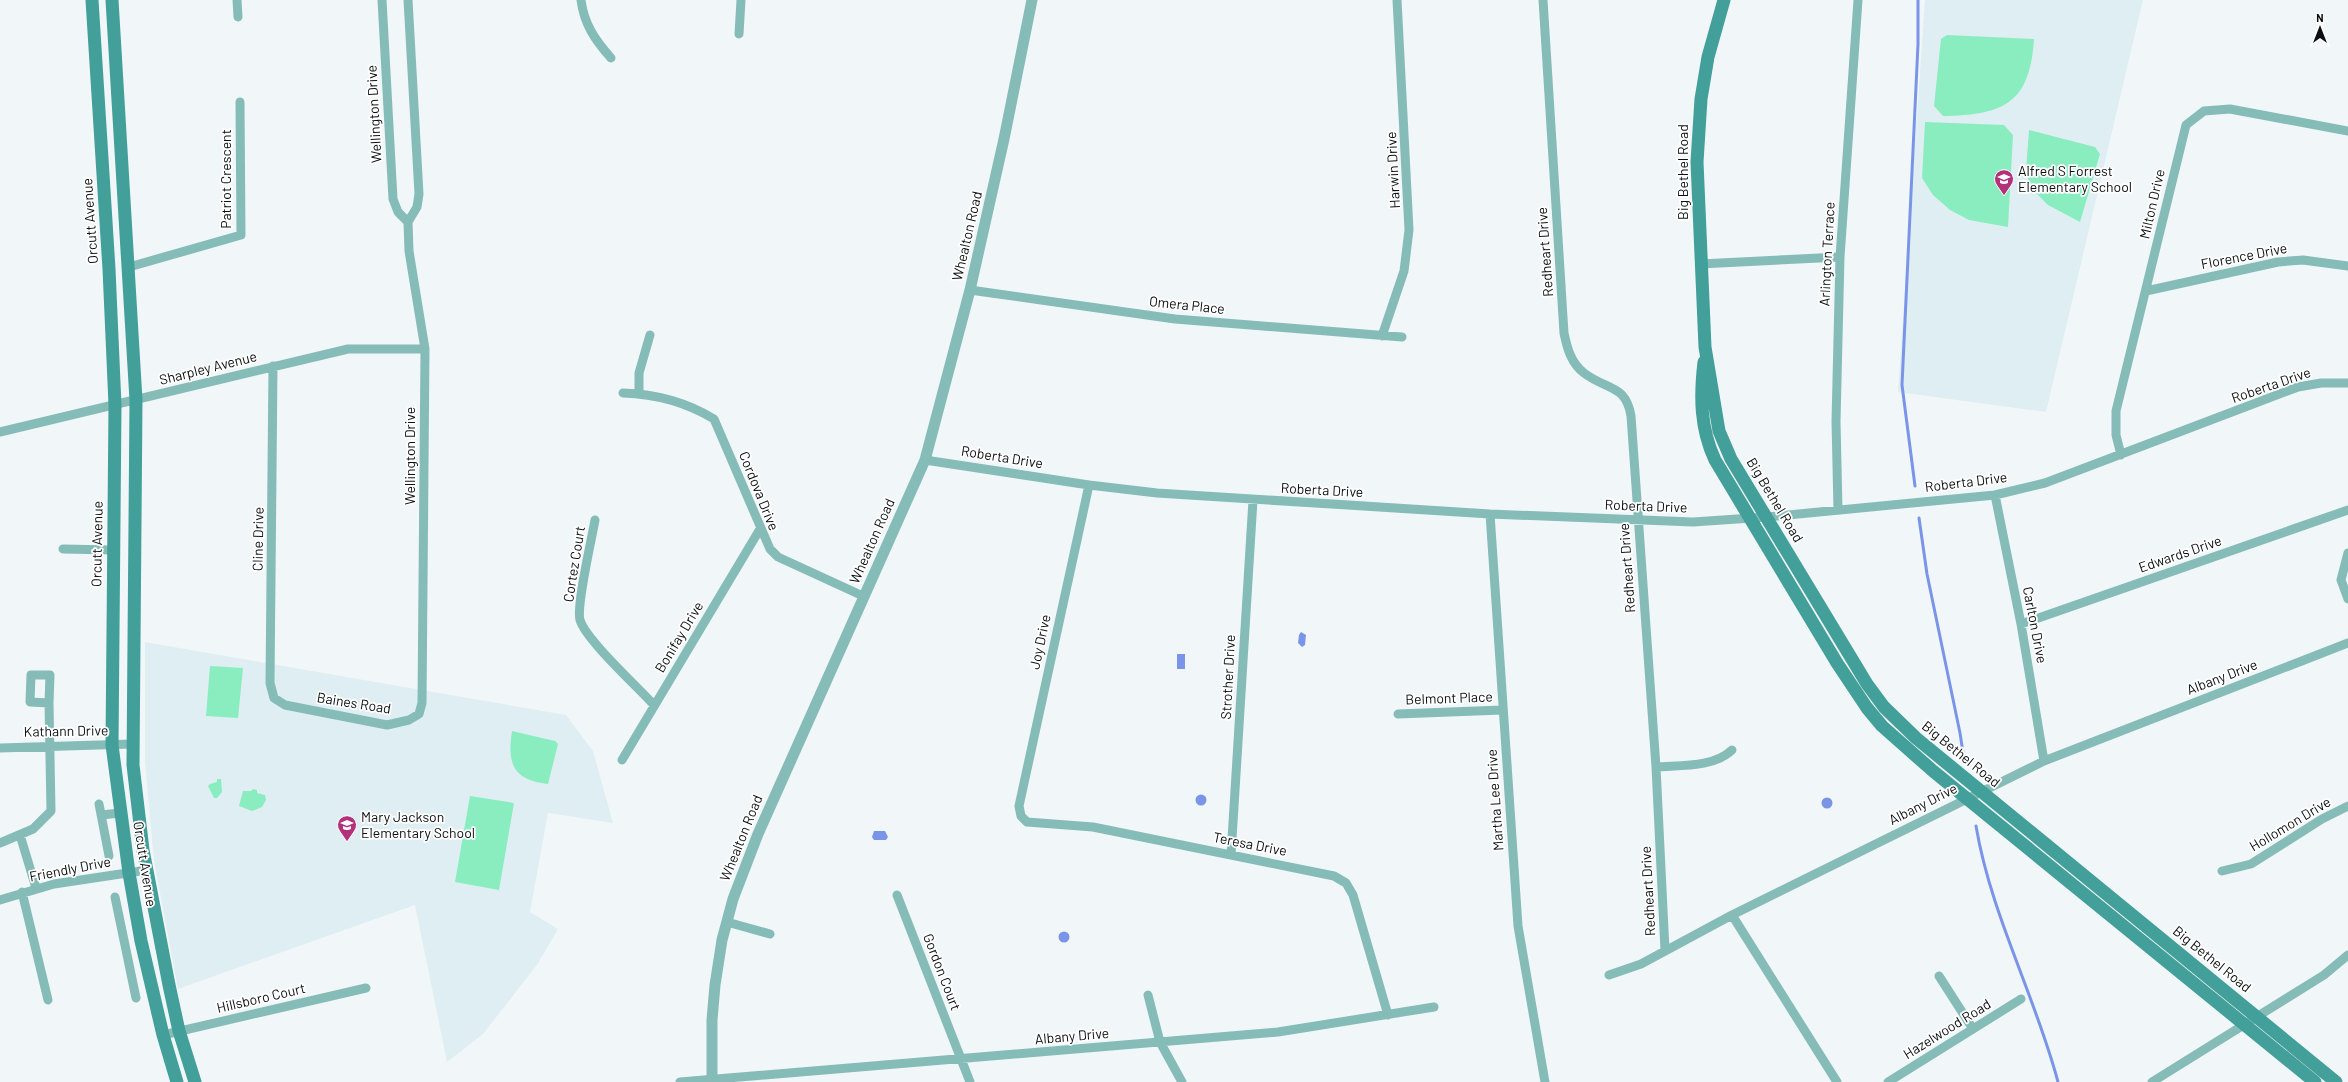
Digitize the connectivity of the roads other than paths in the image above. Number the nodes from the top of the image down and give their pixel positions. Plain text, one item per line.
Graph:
1 (92, 0) edge
2 (112, 0) edge
3 (237, 0) edge
4 (382, 0) edge
5 (408, 0) edge
6 (581, 0) edge
7 (741, 0) edge
8 (1032, 0) edge
9 (1397, 0) edge
10 (1543, 0) edge
11 (1724, 0) edge
12 (1858, 0) edge
13 (238, 17) dead end
14 (739, 34) dead end
15 (611, 58) dead end
16 (240, 102) dead end
17 (2348, 131) edge
18 (408, 222) junction
19 (1840, 257) junction
20 (1700, 264) junction
21 (2348, 266) edge
22 (129, 267) junction
23 (970, 290) junction
24 (2146, 291) junction
25 (650, 335) dead end
26 (1382, 336) junction
27 (1402, 337) dead end
28 (1705, 346) junction
29 (424, 349) junction
30 (274, 366) junction
31 (2348, 382) edge
32 (623, 393) dead end
33 (639, 394) junction
34 (136, 400) junction
35 (114, 405) junction
36 (0, 432) edge
37 (2121, 455) junction
38 (925, 460) junction
39 (1088, 485) junction
40 (1995, 495) junction
41 (1253, 500) junction
42 (1838, 510) junction
43 (2348, 510) edge
44 (1490, 514) junction
45 (1767, 517) junction
46 (1750, 519) junction
47 (595, 520) dead end
48 (1638, 520) junction
49 (760, 529) junction
50 (63, 549) dead end
51 (113, 550) junction
52 (2348, 553) edge
53 (864, 596) junction
54 (2348, 599) edge
55 (2021, 624) junction
56 (2348, 643) edge
57 (1859, 670) junction
58 (1847, 678) junction
59 (422, 692) joint
60 (49, 703) dead end
61 (284, 705) joint
62 (654, 705) junction
63 (1502, 710) junction
64 (1398, 714) dead end
65 (112, 744) junction
66 (132, 744) junction
67 (50, 746) junction
68 (0, 748) edge
69 (1732, 750) dead end
70 (622, 760) dead end
71 (2044, 761) junction
72 (1656, 767) junction
73 (1980, 791) junction
74 (1966, 798) junction
75 (99, 804) dead end
76 (1019, 806) joint
77 (2348, 806) edge
78 (120, 812) junction
79 (101, 816) junction
80 (20, 835) junction
81 (0, 843) edge
82 (1232, 855) junction
83 (109, 856) dead end
84 (147, 870) junction
85 (2222, 871) dead end
86 (129, 872) junction
87 (36, 888) junction
88 (22, 892) junction
89 (897, 895) dead end
90 (115, 897) dead end
91 (0, 900) edge
92 (1732, 915) junction
93 (727, 922) junction
94 (770, 934) dead end
95 (141, 941) junction
96 (125, 944) junction
97 (1665, 950) junction
98 (2348, 955) edge
99 (1609, 975) dead end
100 (1939, 976) dead end
101 (366, 988) dead end
102 (1148, 995) dead end
103 (136, 998) dead end
104 (2021, 999) dead end
105 (48, 1000) dead end
106 (1434, 1007) dead end
107 (1388, 1015) junction
108 (2257, 1016) junction
109 (2244, 1024) junction
110 (1973, 1029) junction
111 (179, 1031) junction
112 (163, 1035) junction
113 (1160, 1042) junction
114 (961, 1060) junction
115 (712, 1081) edge
116 (177, 1082) edge
117 (195, 1082) edge
118 (680, 1082) edge
119 (970, 1082) edge
120 (1182, 1082) edge
121 (1545, 1082) edge
122 (1837, 1082) edge
123 (1888, 1082) edge
124 (2152, 1082) edge
125 (2315, 1082) edge
126 (2336, 1082) edge

1 - 35 main road, Orcutt Avenue
2 - 22 main road, Orcutt Avenue
3 - 13 street
4 - 18 street, Wellington Drive
5 - 18 street
6 - 15 street
7 - 14 street
8 - 23 street, Whealton Road
9 - 26 street, Harwin Drive
10 - 48 street, Redheart Drive
11 - 20 main road, Big Bethel Road
12 - 19 street, Arlington Terrace
16 - 22 street, Patriot Crescent
17 - 24 street, Milton Drive
18 - 29 street, Wellington Drive
19 - 20 street
19 - 42 street, Arlington Terrace
20 - 28 main road, Big Bethel Road
21 - 24 street, Florence Drive
22 - 34 main road, Orcutt Avenue
23 - 26 street, Omera Place
23 - 38 street, Whealton Road
24 - 37 street, Milton Drive
25 - 33 street
26 - 27 street, Omera Place
28 - 45 main road, Big Bethel Road
28 - 46 main road, Big Bethel Road
29 - 30 street, Sharpley Avenue
29 - 59 street, Wellington Drive
30 - 34 street, Sharpley Avenue
30 - 61 street, Cline Drive
31 - 37 street, Roberta Drive
32 - 33 street, Cordova Drive
33 - 49 street, Cordova Drive
34 - 35 street, Sharpley Avenue
34 - 66 main road, Orcutt Avenue
35 - 36 street, Sharpley Avenue
35 - 51 main road, Orcutt Avenue
37 - 40 street, Roberta Drive
38 - 39 street, Roberta Drive
38 - 53 street, Whealton Road
39 - 41 street, Roberta Drive
39 - 76 street, Joy Drive
40 - 42 street, Roberta Drive
40 - 55 street, Carlton Drive
41 - 44 street, Roberta Drive
41 - 82 street, Strother Drive
42 - 45 street, Roberta Drive
43 - 55 street, Edwards Drive
44 - 48 street, Roberta Drive
44 - 63 street, Martha Lee Drive
45 - 46 street, Roberta Drive
45 - 57 main road, Big Bethel Road
46 - 48 street, Roberta Drive
46 - 58 main road, Big Bethel Road
47 - 62 street, Cortez Court
48 - 72 street, Redheart Drive
49 - 53 street, Cordova Drive
49 - 62 street, Bonifay Drive
50 - 51 street
51 - 65 main road, Orcutt Avenue
52 - 54 street
53 - 93 street, Whealton Road
55 - 71 street, Carlton Drive
56 - 71 street, Albany Drive
57 - 58 main road
57 - 73 main road, Big Bethel Road
58 - 74 main road, Big Bethel Road
59 - 61 street, Baines Road
60 - 67 street
62 - 70 street, Bonifay Drive
63 - 64 street, Belmont Place
63 - 121 street, Martha Lee Drive
65 - 66 street, Kathann Drive
65 - 67 street, Kathann Drive
65 - 78 main road, Orcutt Avenue
66 - 84 main road, Orcutt Avenue
67 - 68 street, Kathann Drive
67 - 80 street
69 - 72 street
71 - 73 street, Albany Drive
72 - 97 street, Redheart Drive
73 - 74 street, Albany Drive
73 - 108 main road, Big Bethel Road
74 - 92 street, Albany Drive
74 - 109 main road, Big Bethel Road
75 - 79 street
76 - 82 street, Teresa Drive
77 - 85 street, Hollomon Drive
78 - 79 street
78 - 86 main road, Orcutt Avenue
79 - 83 street
80 - 81 street
80 - 87 street
82 - 107 street, Teresa Drive
84 - 86 street, Friendly Drive
84 - 111 main road, Orcutt Avenue
86 - 87 street, Friendly Drive
86 - 95 main road, Orcutt Avenue
87 - 88 street, Friendly Drive
88 - 91 street, Friendly Drive
88 - 105 street
89 - 114 street, Gordon Court
90 - 96 street
92 - 97 street, Albany Drive
92 - 122 street
93 - 94 street
93 - 115 street, Whealton Road
95 - 96 street
95 - 112 main road, Orcutt Avenue
96 - 103 street
97 - 99 street, Albany Drive
98 - 108 street
100 - 110 street
101 - 111 street, Hillsboro Court
102 - 113 street
104 - 110 street, Hazelwood Road
106 - 107 street, Albany Drive
107 - 113 street, Albany Drive
108 - 109 street
108 - 126 main road, Big Bethel Road
109 - 124 street
109 - 125 main road, Big Bethel Road
110 - 123 street, Hazelwood Road
111 - 112 street, Hillsboro Court
111 - 117 main road, Orcutt Avenue
112 - 116 main road, Orcutt Avenue
113 - 114 street, Albany Drive
113 - 120 street
114 - 115 street, Albany Drive
114 - 119 street, Gordon Court
115 - 118 street, Albany Drive

